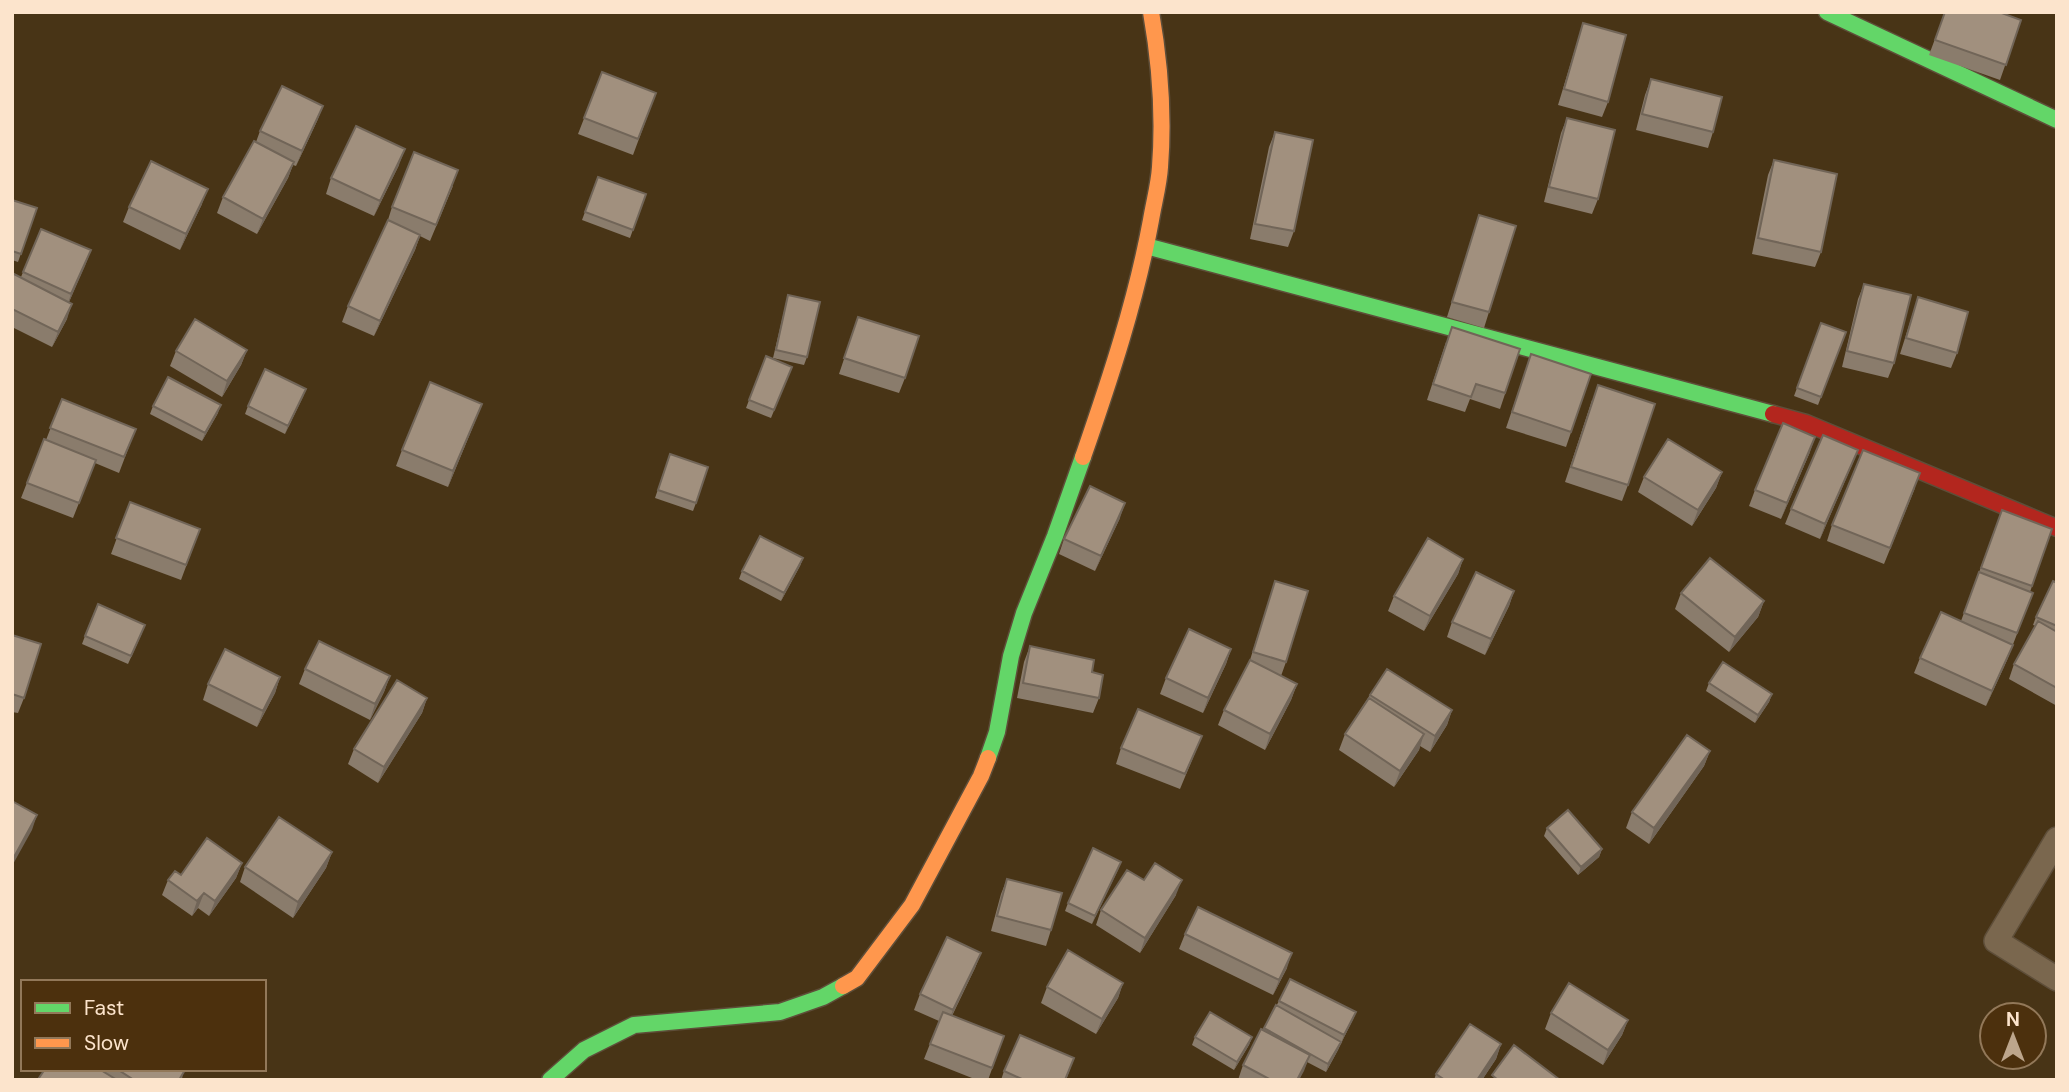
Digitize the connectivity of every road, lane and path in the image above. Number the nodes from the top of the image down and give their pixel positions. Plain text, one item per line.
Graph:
1 (1151, 12) edge
2 (1826, 12) edge
3 (2057, 120) edge
4 (1146, 246) junction
5 (2057, 528) edge
6 (2057, 839) edge
7 (2057, 978) edge
8 (550, 1080) edge

1 - 4 street
2 - 3 street
4 - 5 street
4 - 8 street
6 - 7 lane

